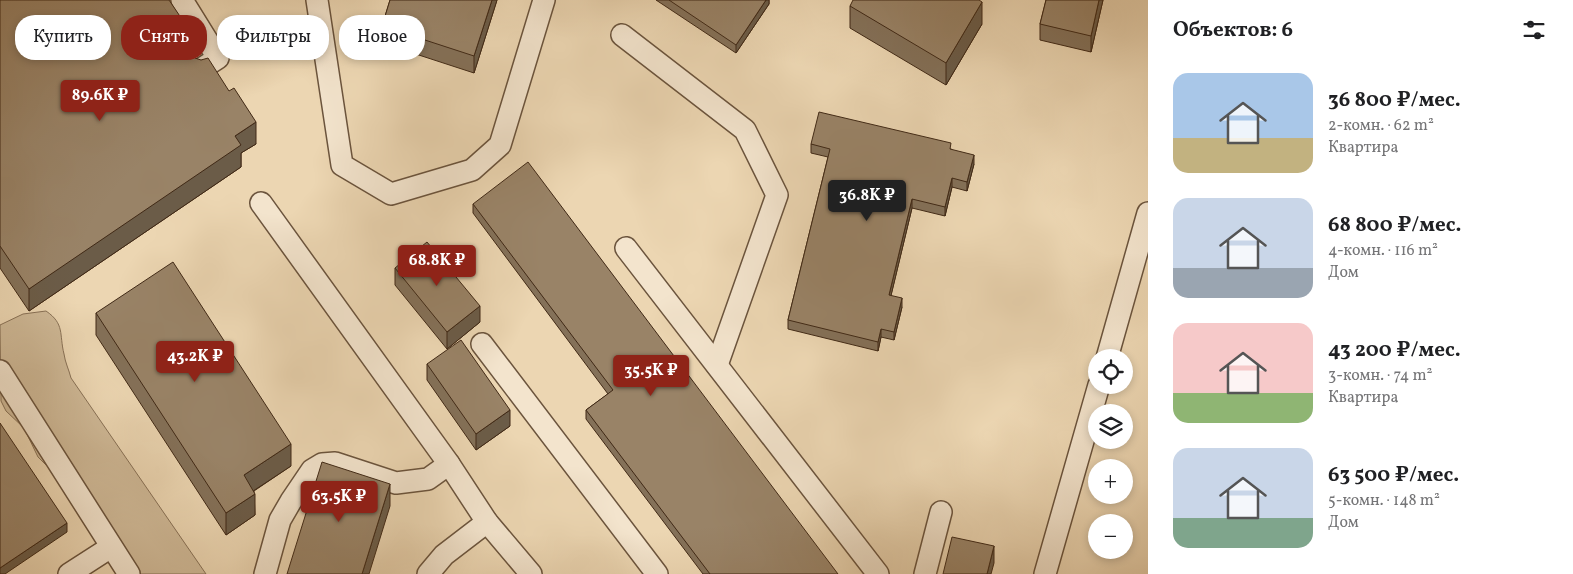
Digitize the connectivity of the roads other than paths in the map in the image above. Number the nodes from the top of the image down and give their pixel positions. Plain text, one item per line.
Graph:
1 (182, 0) edge
2 (317, 0) edge
3 (544, 0) edge
4 (622, 35) dead end
5 (201, 69) edge
6 (261, 203) dead end
7 (1148, 212) edge
8 (626, 248) dead end
9 (482, 344) dead end
10 (1110, 349) edge
11 (717, 365) junction
12 (0, 371) edge
13 (1096, 394) edge
14 (449, 464) junction
15 (941, 512) dead end
16 (487, 522) junction
17 (111, 547) junction
18 (69, 574) edge
19 (129, 574) edge
20 (265, 574) edge
21 (428, 574) edge
22 (531, 574) edge
23 (656, 574) edge
24 (878, 574) edge
25 (925, 574) edge
26 (1045, 574) edge

1 - 5 lane
2 - 3 lane
4 - 11 lane
6 - 14 lane
7 - 10 lane
8 - 11 lane
9 - 23 lane
11 - 24 lane
12 - 17 lane
13 - 26 lane
14 - 16 lane
14 - 20 lane
15 - 25 lane
16 - 21 lane
16 - 22 lane
17 - 18 lane
17 - 19 lane

